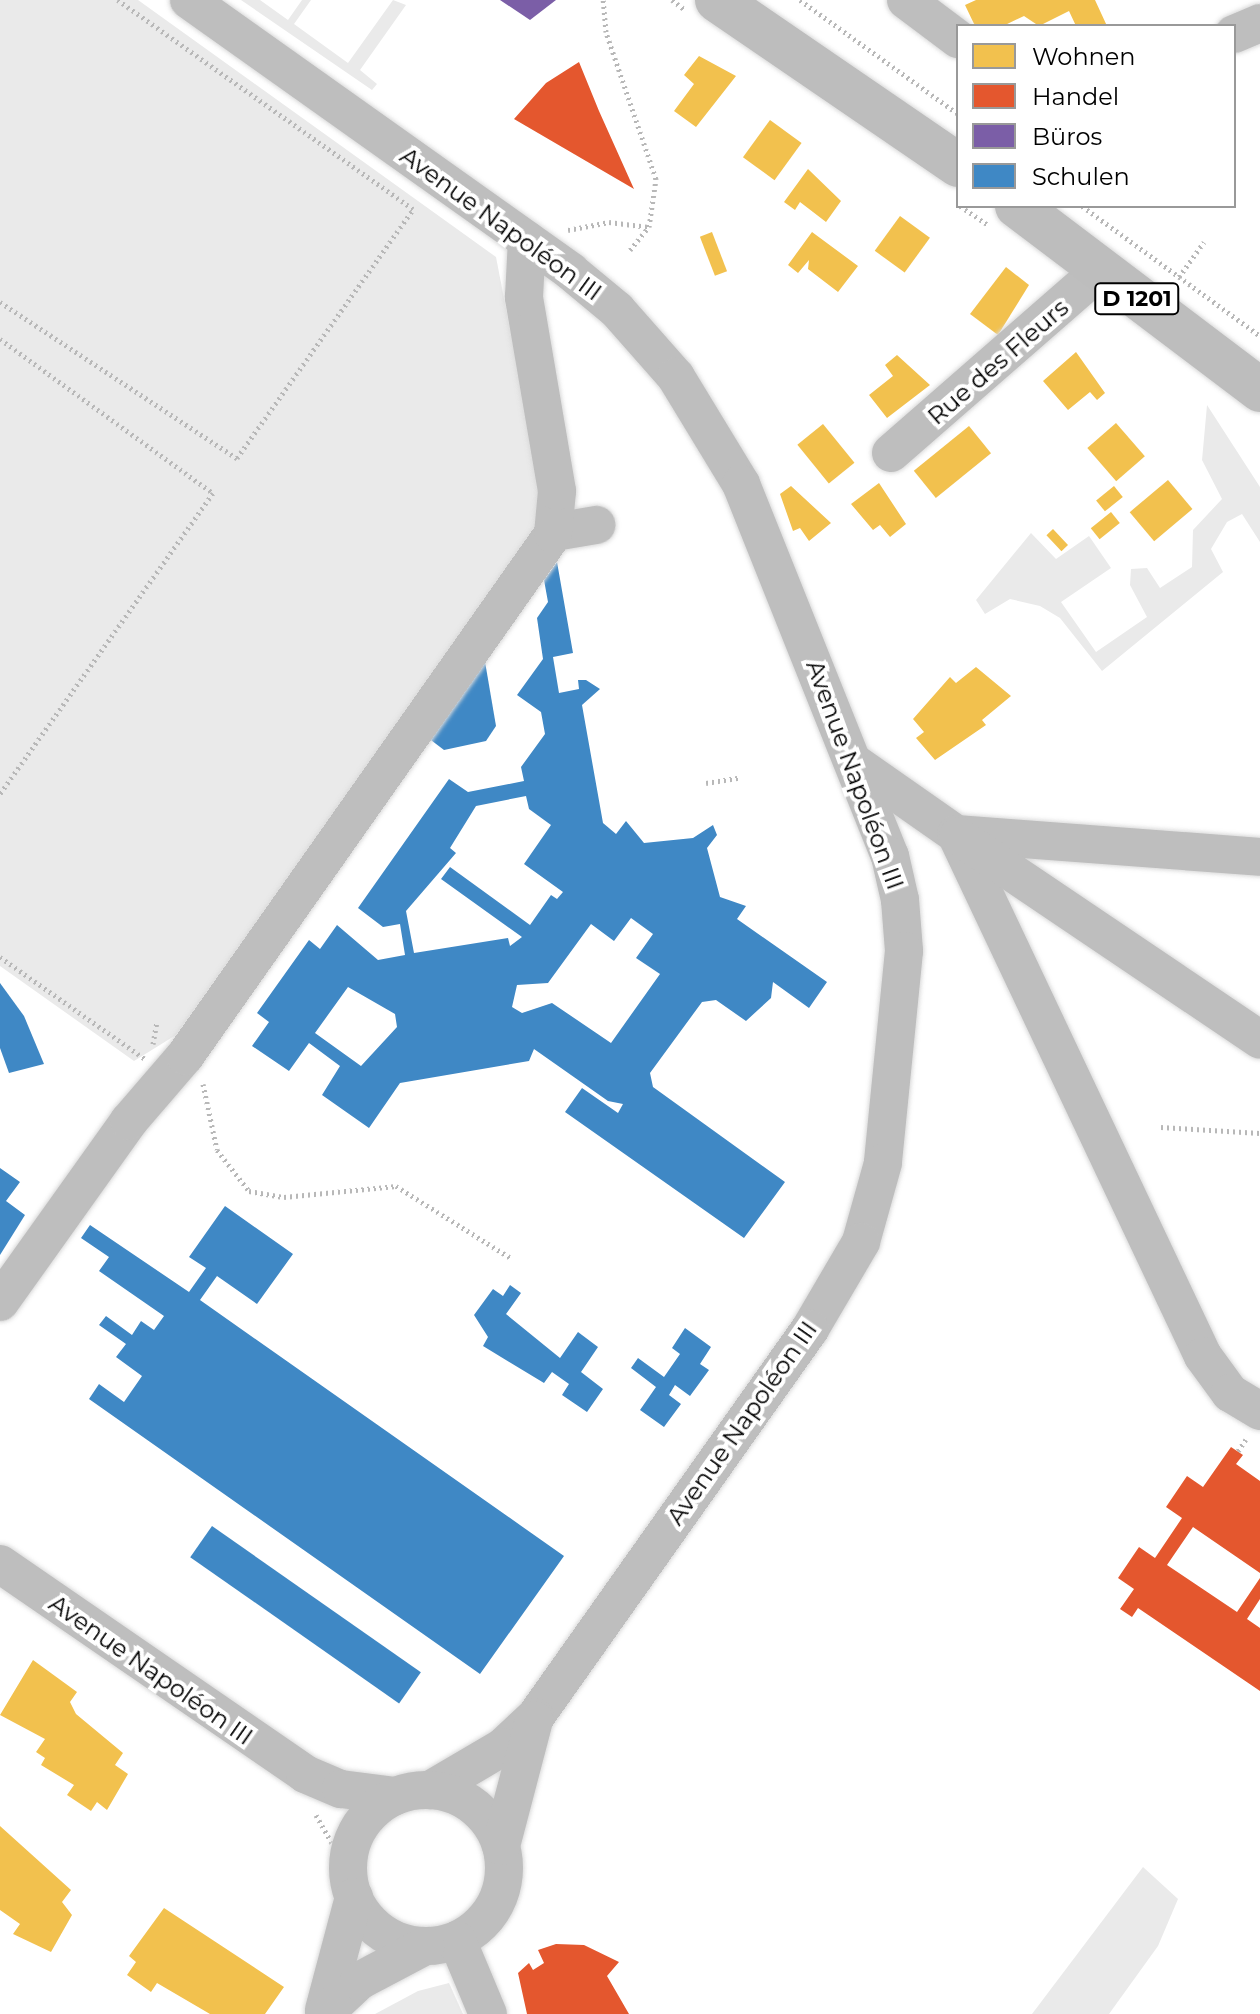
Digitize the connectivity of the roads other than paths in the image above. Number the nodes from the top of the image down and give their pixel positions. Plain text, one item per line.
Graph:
1 (189, 0) edge
2 (717, 0) edge
3 (906, 0) edge
4 (1260, 23) edge
5 (1236, 33) edge
6 (956, 38) edge
7 (956, 164) edge
8 (1020, 208) edge
9 (537, 247) junction
10 (1102, 269) junction
11 (1260, 390) edge
12 (891, 453) dead end
13 (596, 525) dead end
14 (554, 532) junction
15 (526, 572) junction
16 (523, 617) dead end
17 (853, 762) junction
18 (956, 834) junction
19 (1260, 857) edge
20 (1260, 1040) edge
21 (0, 1302) edge
22 (1260, 1411) edge
23 (0, 1564) edge
24 (535, 1717) junction
25 (413, 1793) junction
26 (501, 1846) junction
27 (351, 1885) junction
28 (441, 1943) junction
29 (323, 2014) edge
30 (488, 2014) edge

1 - 9 street, Avenue Napoléon III
2 - 7 main road
3 - 6 street
4 - 5 street
8 - 10 main road, D 1201
9 - 14 street
9 - 17 street, Avenue Napoléon III
10 - 11 main road, D 1201
10 - 12 street, Rue des Fleurs
13 - 14 street
14 - 15 street
15 - 16 street
15 - 21 street
17 - 18 street
17 - 24 street, Avenue Napoléon III
18 - 19 street
18 - 20 street
18 - 22 street
23 - 25 street, Avenue Napoléon III
24 - 25 street, Avenue Napoléon III
24 - 26 street, Avenue Napoléon III
25 - 26 street
25 - 27 street
26 - 28 street
27 - 28 street
27 - 29 street
28 - 29 street
28 - 30 street

